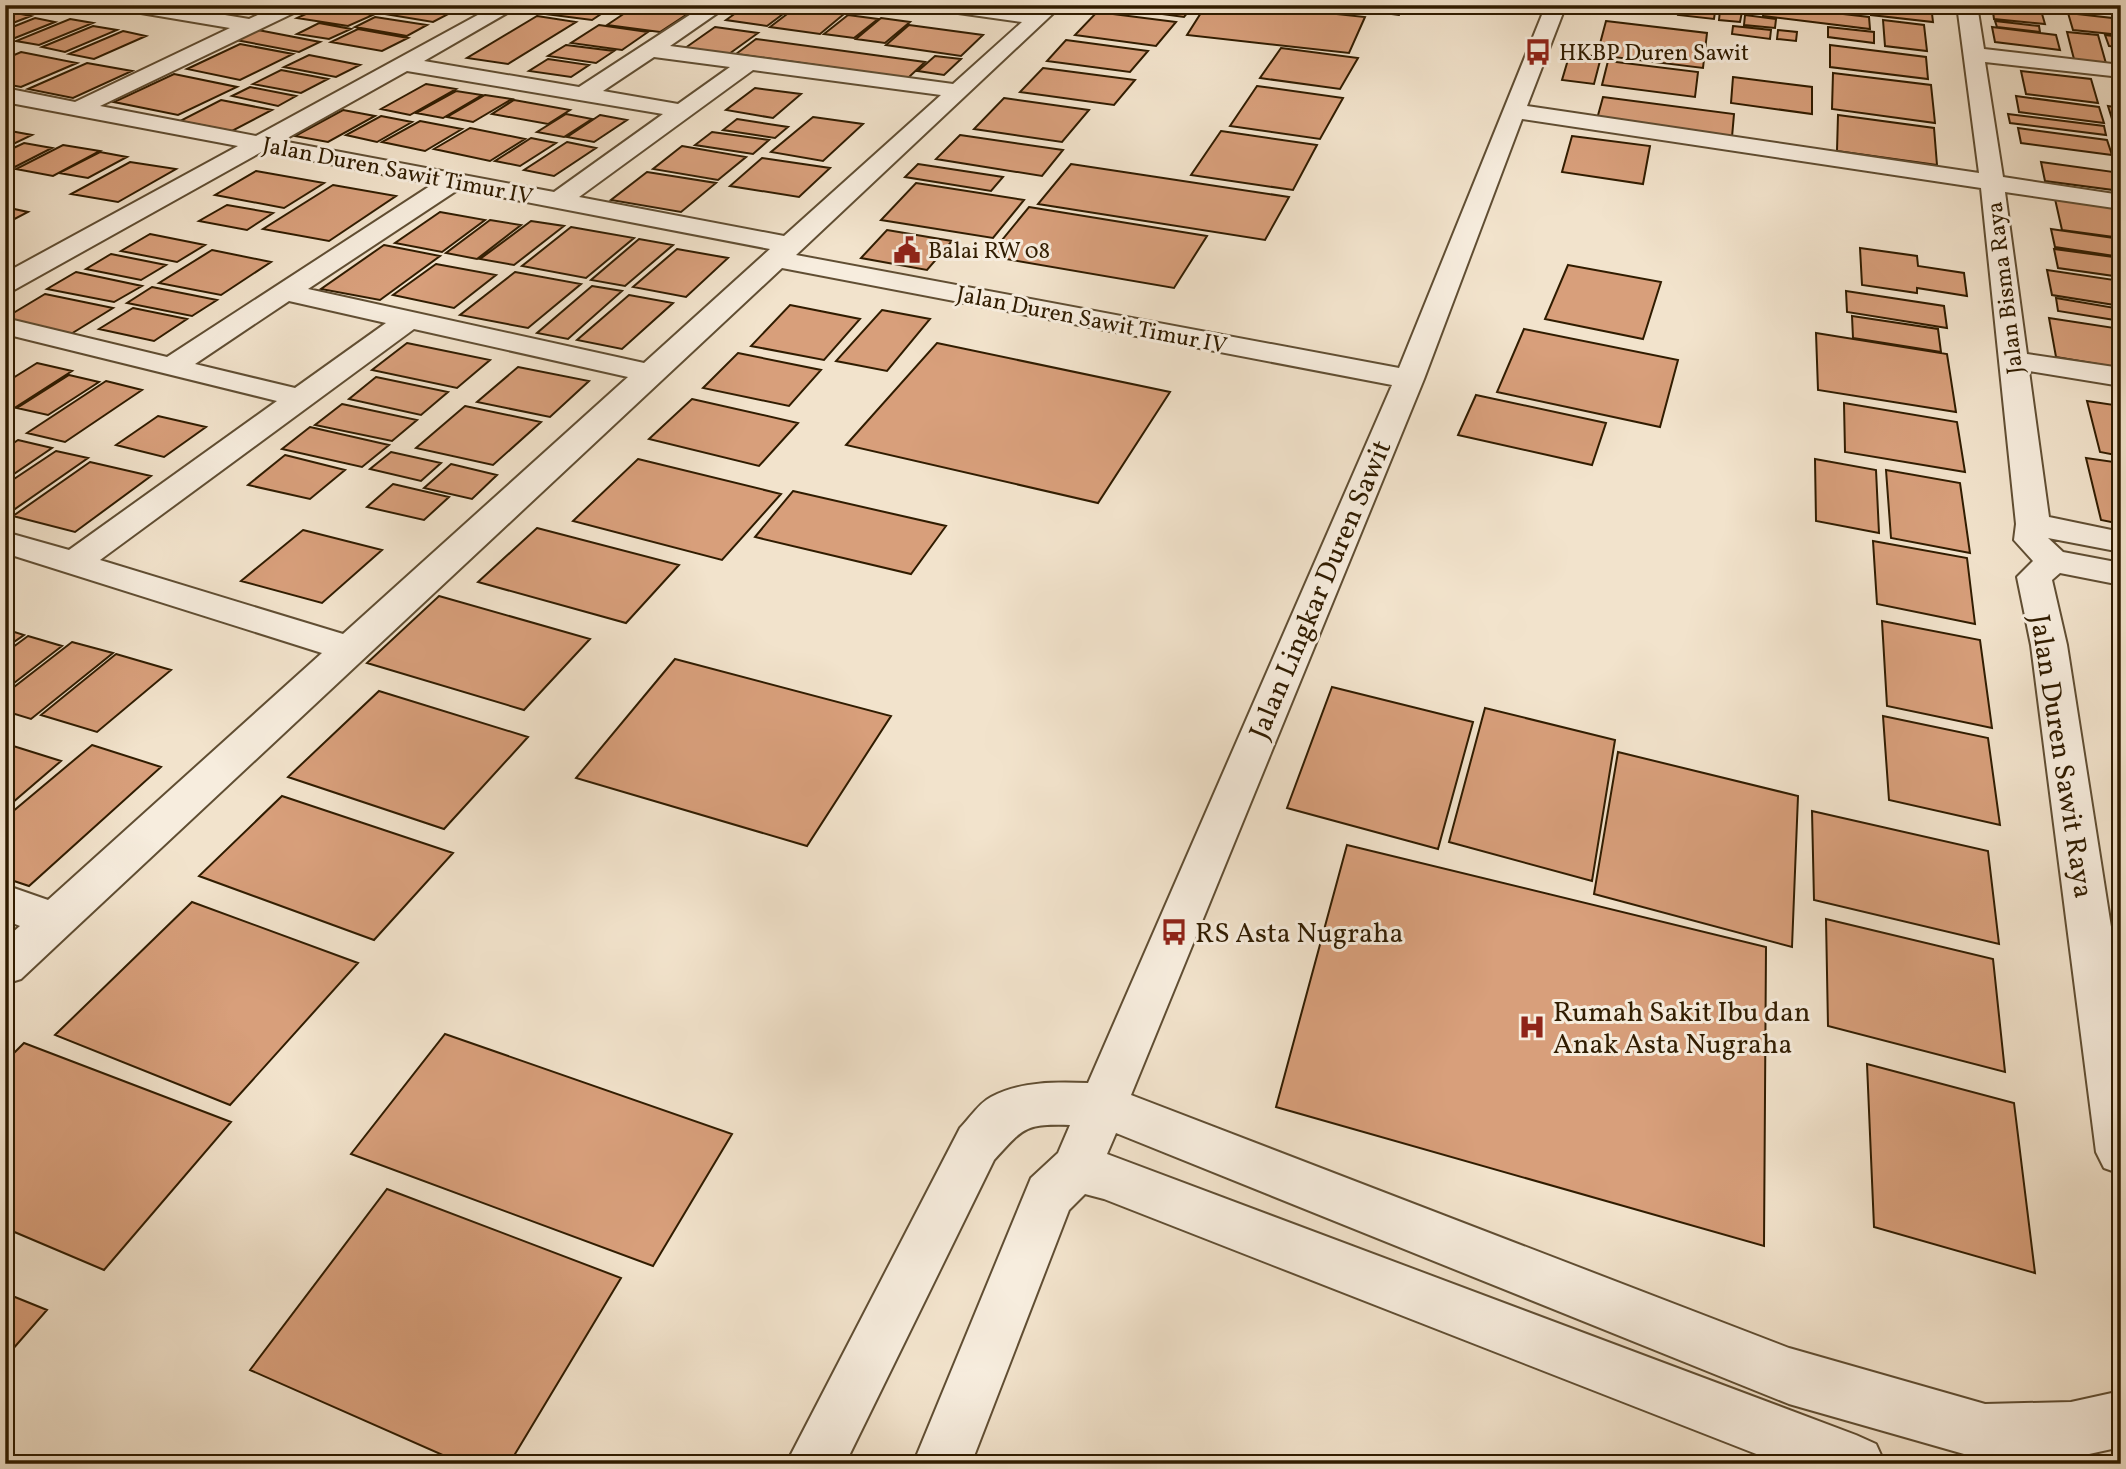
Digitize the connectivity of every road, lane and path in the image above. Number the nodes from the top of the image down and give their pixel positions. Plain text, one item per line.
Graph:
1 (295, 5) edge
2 (510, 5) edge
3 (719, 5) edge
4 (944, 5) edge
5 (1556, 5) edge
6 (1967, 5) edge
7 (143, 6) edge
8 (1045, 12) edge
9 (252, 26) junction
10 (651, 50) junction
11 (1973, 54) junction
12 (749, 63) junction
13 (403, 64) junction
14 (2121, 71) edge
15 (959, 91) junction
16 (5, 95) edge
17 (582, 95) junction
18 (76, 109) junction
19 (682, 111) junction
20 (1514, 111) junction
21 (260, 144) junction
22 (454, 181) junction
23 (1992, 182) junction
24 (558, 201) junction
25 (2121, 201) edge
26 (783, 252) junction
27 (9, 279) edge
28 (285, 292) junction
29 (408, 319) junction
30 (5, 326) edge
31 (2013, 360) junction
32 (171, 367) junction
33 (651, 373) junction
34 (2121, 377) edge
35 (1409, 379) junction
36 (300, 398) junction
37 (2033, 524) junction
38 (5, 542) edge
39 (2121, 542) edge
40 (75, 562) junction
41 (2053, 562) junction
42 (2121, 574) edge
43 (351, 649) junction
44 (5, 902) edge
45 (55, 921) junction
46 (5, 966) edge
47 (1101, 1105) junction
48 (2121, 1152) edge
49 (1076, 1169) junction
50 (2121, 1419) edge
51 (815, 1464) edge
52 (942, 1464) edge
53 (1856, 1464) edge

1 - 9 street
2 - 13 street
3 - 10 street
4 - 8 street
5 - 20 street, Jalan Lingkar Duren Sawit
6 - 11 street, Jalan Bisma Raya
7 - 9 street
8 - 15 street
9 - 18 street
10 - 12 street
10 - 17 street
11 - 14 street
11 - 23 street, Jalan Bisma Raya
12 - 15 street
12 - 19 street
13 - 17 street
13 - 21 street
15 - 26 street
16 - 18 street, Jalan Duren Sawit Timur IV
17 - 19 street
18 - 21 street, Jalan Duren Sawit Timur IV
19 - 24 street
20 - 23 street
20 - 35 street, Jalan Lingkar Duren Sawit
21 - 22 street, Jalan Duren Sawit Timur IV
21 - 27 street
22 - 24 street, Jalan Duren Sawit Timur IV
22 - 28 street
23 - 25 street
23 - 31 street, Jalan Bisma Raya
24 - 26 street, Jalan Duren Sawit Timur IV
26 - 33 street
26 - 35 street, Jalan Duren Sawit Timur IV
28 - 29 street
28 - 32 street
29 - 33 street
29 - 36 street
30 - 32 street
31 - 34 street
31 - 37 street, Jalan Bisma Raya
32 - 36 street
33 - 43 street
35 - 47 street, Jalan Lingkar Duren Sawit
36 - 40 street
37 - 39 street
37 - 41 street, Jalan Bisma Raya
38 - 40 street
40 - 43 street
41 - 42 street
41 - 48 street, Jalan Duren Sawit Raya
43 - 45 street
44 - 45 street
45 - 46 street
47 - 49 street, Jalan Lingkar Duren Sawit
47 - 50 street
47 - 51 street
49 - 52 street
49 - 53 street

